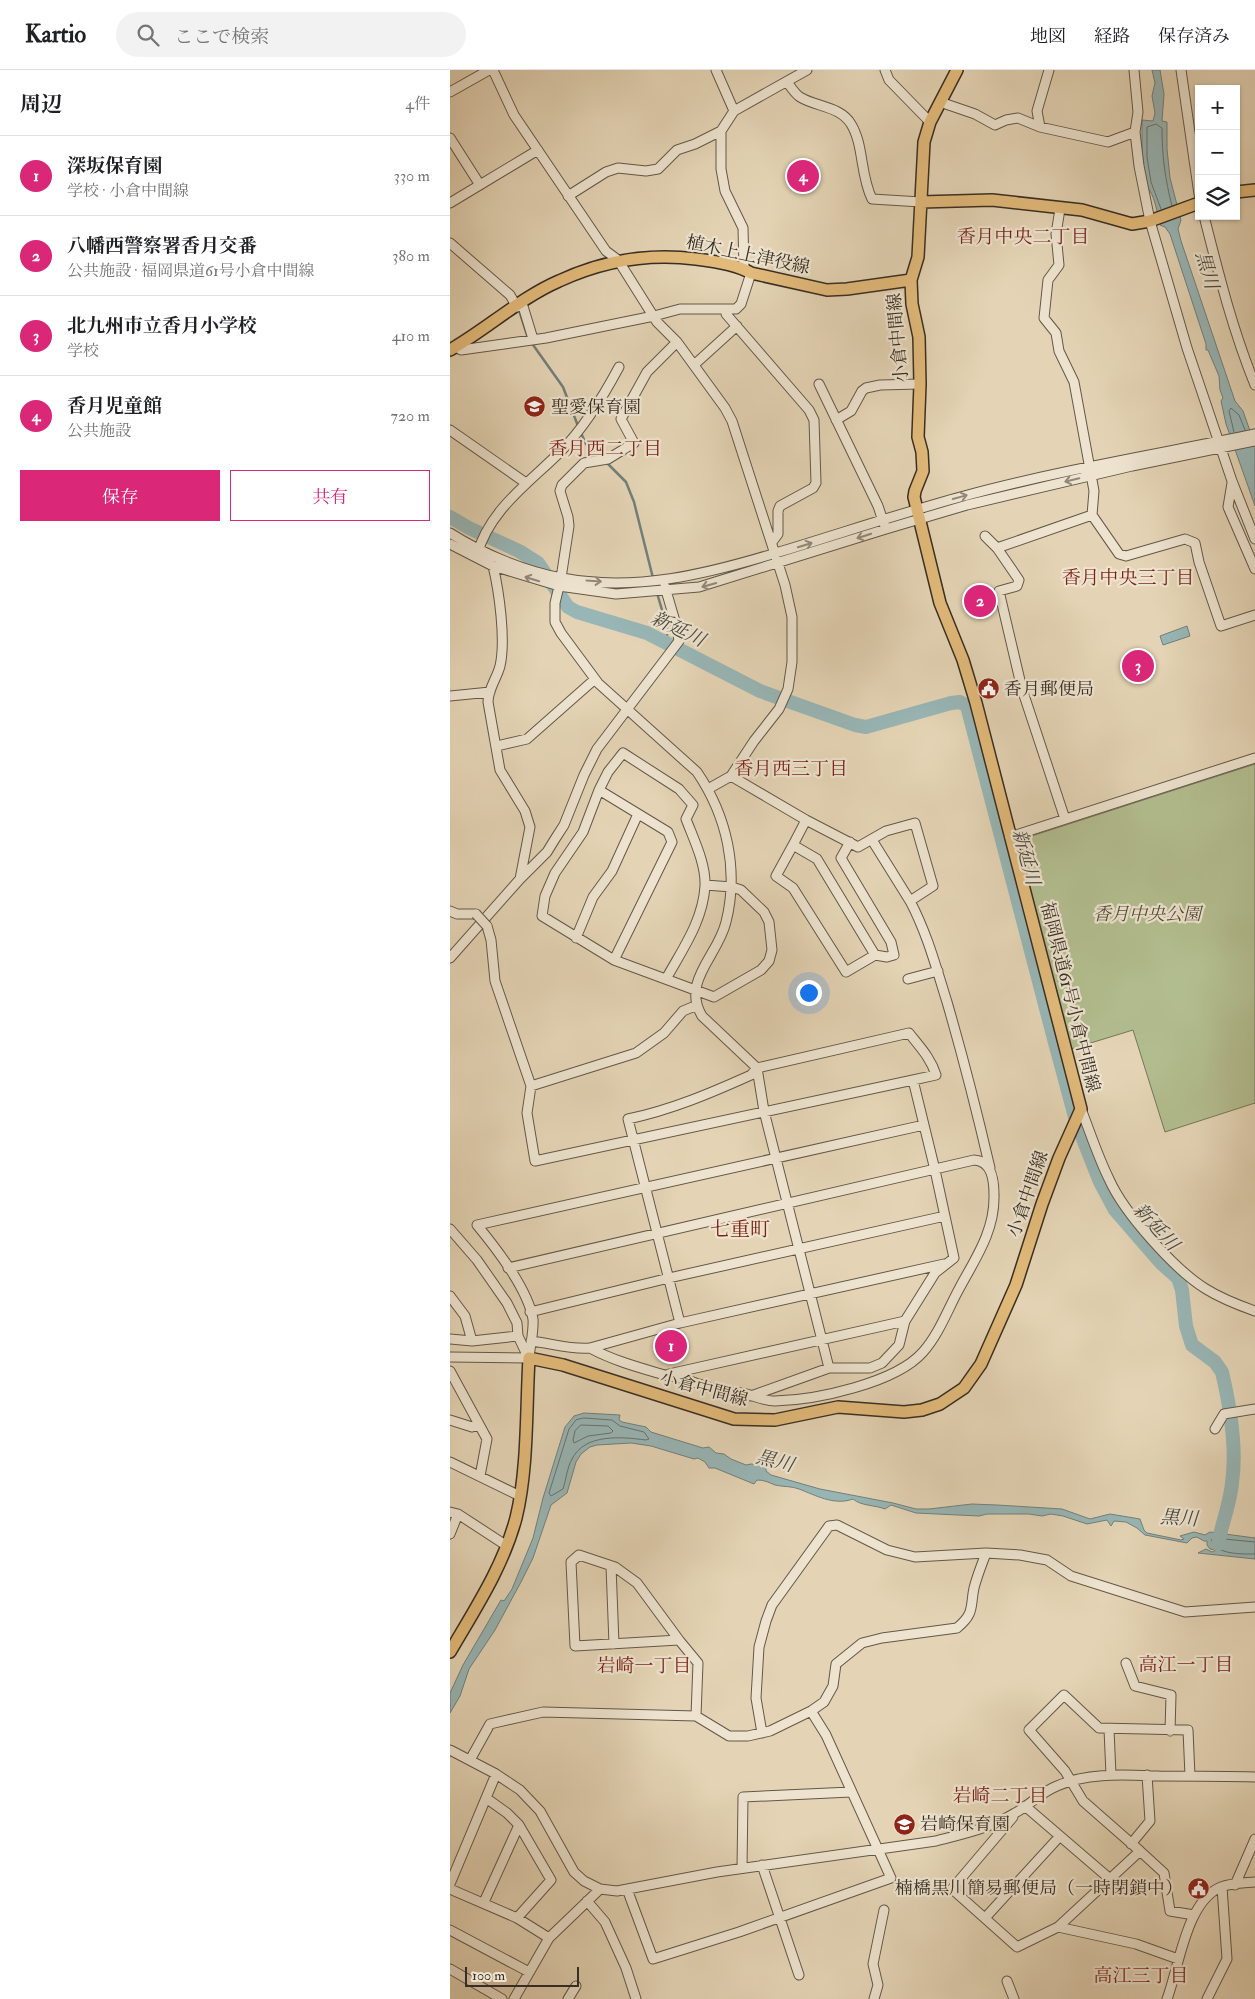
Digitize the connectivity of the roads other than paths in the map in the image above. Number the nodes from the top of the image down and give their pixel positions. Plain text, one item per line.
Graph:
1 (489, 70) edge
2 (493, 70) edge
3 (716, 70) edge
4 (807, 70) edge
5 (884, 70) edge
6 (957, 70) edge
7 (1049, 70) edge
8 (1134, 70) edge
9 (1181, 70) edge
10 (787, 82) junction
11 (450, 92) edge
12 (940, 102) junction
13 (734, 112) junction
14 (930, 122) junction
15 (1040, 127) junction
16 (721, 131) junction
17 (1135, 132) junction
18 (450, 138) edge
19 (538, 150) junction
20 (1196, 175) edge
21 (480, 185) junction
22 (1255, 190) edge
23 (1240, 192) edge
24 (568, 196) junction
25 (921, 202) junction
26 (450, 203) edge
27 (1194, 204) edge
28 (1060, 209) junction
29 (1152, 220) junction
30 (1205, 220) edge
31 (450, 243) edge
32 (618, 260) junction
33 (748, 271) junction
34 (911, 280) junction
35 (519, 305) junction
36 (727, 309) junction
37 (654, 316) junction
38 (737, 326) junction
39 (533, 339) junction
40 (677, 342) junction
41 (453, 349) edge
42 (694, 365) junction
43 (619, 367) dead end
44 (819, 384) dead end
45 (920, 384) junction
46 (1255, 385) edge
47 (836, 420) junction
48 (450, 430) edge
49 (1255, 434) edge
50 (1255, 442) edge
51 (1221, 445) junction
52 (1090, 471) junction
53 (1232, 481) junction
54 (526, 483) junction
55 (918, 514) junction
56 (1092, 515) junction
57 (883, 519) junction
58 (886, 529) junction
59 (450, 533) edge
60 (985, 536) dead end
61 (1255, 539) edge
62 (772, 542) junction
63 (450, 544) edge
64 (997, 548) junction
65 (775, 553) junction
66 (478, 554) junction
67 (779, 563) junction
68 (493, 566) junction
69 (1255, 569) edge
70 (663, 580) junction
71 (560, 582) junction
72 (666, 591) junction
73 (1255, 615) edge
74 (595, 679) junction
75 (490, 692) junction
76 (450, 696) edge
77 (626, 709) junction
78 (496, 746) junction
79 (1255, 758) edge
80 (731, 776) junction
81 (708, 789) junction
82 (599, 790) junction
83 (638, 814) junction
84 (1065, 819) junction
85 (806, 820) junction
86 (1010, 837) junction
87 (872, 840) junction
88 (850, 842) junction
89 (793, 845) junction
90 (520, 879) junction
91 (705, 885) junction
92 (732, 887) junction
93 (910, 901) junction
94 (450, 911) edge
95 (576, 938) junction
96 (874, 955) junction
97 (450, 958) edge
98 (614, 960) junction
99 (938, 971) junction
100 (666, 979) junction
101 (908, 979) dead end
102 (694, 988) junction
103 (696, 1006) junction
104 (757, 1068) junction
105 (913, 1080) junction
106 (531, 1086) junction
107 (1080, 1109) junction
108 (764, 1111) junction
109 (924, 1125) junction
110 (633, 1141) junction
111 (776, 1159) junction
112 (990, 1168) junction
113 (935, 1170) junction
114 (647, 1188) junction
115 (787, 1204) junction
116 (945, 1216) junction
117 (450, 1229) edge
118 (657, 1234) junction
119 (798, 1249) junction
120 (945, 1264) junction
121 (508, 1268) junction
122 (669, 1278) junction
123 (810, 1295) junction
124 (450, 1296) edge
125 (1255, 1311) edge
126 (530, 1312) junction
127 (905, 1321) junction
128 (680, 1323) junction
129 (518, 1336) junction
130 (450, 1339) edge
131 (822, 1340) junction
132 (472, 1341) junction
133 (531, 1341) junction
134 (590, 1348) junction
135 (450, 1357) edge
136 (529, 1358) junction
137 (829, 1368) junction
138 (450, 1371) edge
139 (663, 1375) junction
140 (751, 1396) junction
141 (1255, 1409) edge
142 (450, 1420) edge
143 (480, 1425) junction
144 (1215, 1429) dead end
145 (450, 1462) edge
146 (480, 1476) junction
147 (520, 1496) junction
148 (454, 1513) edge
149 (450, 1534) edge
150 (507, 1546) junction
151 (986, 1553) junction
152 (611, 1566) junction
153 (1255, 1607) edge
154 (679, 1640) junction
155 (614, 1644) junction
156 (450, 1652) edge
157 (1126, 1663) dead end
158 (811, 1711) junction
159 (696, 1716) junction
160 (1109, 1729) junction
161 (1170, 1731) junction
162 (762, 1733) junction
163 (453, 1752) edge
164 (470, 1760) junction
165 (496, 1774) junction
166 (1110, 1775) junction
167 (1147, 1775) junction
168 (1190, 1776) junction
169 (1255, 1777) edge
170 (1071, 1781) junction
171 (851, 1792) junction
172 (486, 1798) junction
173 (1025, 1806) junction
174 (1016, 1812) junction
175 (519, 1825) junction
176 (1060, 1836) junction
177 (1255, 1840) edge
178 (1131, 1844) junction
179 (877, 1848) junction
180 (1140, 1851) junction
181 (762, 1865) junction
182 (742, 1868) junction
183 (1110, 1879) junction
184 (1255, 1882) edge
185 (450, 1884) edge
186 (1235, 1885) junction
187 (1222, 1886) junction
188 (450, 1889) edge
189 (600, 1889) junction
190 (627, 1889) junction
191 (587, 1901) junction
192 (484, 1902) junction
193 (884, 1910) dead end
194 (1194, 1915) junction
195 (779, 1917) junction
196 (517, 1918) junction
197 (985, 1918) junction
198 (1058, 1927) junction
199 (450, 1930) edge
200 (549, 1938) junction
201 (1178, 1959) junction
202 (450, 1969) edge
203 (529, 1972) junction
204 (799, 1975) dead end
205 (1007, 1982) dead end
206 (576, 1986) dead end
207 (502, 1999) edge
208 (514, 1999) edge
209 (568, 1999) edge
210 (636, 1999) edge
211 (874, 1999) edge
212 (1014, 1999) edge
213 (1168, 1999) edge
214 (1207, 1999) edge

1 - 11 street
2 - 19 street
3 - 13 street
4 - 10 street
5 - 14 street
6 - 12 main road, 小倉中間線
7 - 15 street
8 - 17 street
9 - 20 street
10 - 13 street
10 - 25 street
12 - 14 main road, 小倉中間線
12 - 15 street
13 - 16 street
14 - 25 main road, 小倉中間線
15 - 17 street
16 - 24 street
16 - 33 street
17 - 29 street
18 - 21 street
19 - 21 street
19 - 24 street
21 - 26 street
22 - 23 main road
24 - 32 street
25 - 28 main road
25 - 34 main road, 小倉中間線
27 - 29 main road
28 - 29 main road
28 - 52 street
29 - 51 street
30 - 46 street
31 - 35 street
32 - 33 main road, 植木上上津役線
32 - 35 main road, 植木上上津役線
32 - 37 street
33 - 34 main road, 植木上上津役線
33 - 36 street
34 - 45 main road, 小倉中間線
35 - 39 street
35 - 41 main road, 植木上上津役線
36 - 37 street
36 - 38 street
37 - 39 street
37 - 40 street
38 - 42 street
38 - 62 street
39 - 41 street
40 - 42 street
40 - 71 street
42 - 62 street
43 - 54 street
44 - 47 street
45 - 47 street
45 - 55 main road, 小倉中間線
47 - 57 street
48 - 54 street
49 - 51 street
50 - 51 street
51 - 52 street
51 - 53 street
52 - 55 street
52 - 56 street
53 - 61 street
53 - 69 street
54 - 66 street
55 - 57 street
55 - 58 street
55 - 86 main road, 福岡県道61号小倉中間線
56 - 64 street
56 - 73 street
57 - 58 street
65 -> 57 street
58 -> 67 street
59 - 66 street
60 - 64 street
62 - 65 street
63 - 66 street
64 - 84 street
65 - 67 street
65 - 70 street
66 - 68 street
66 - 71 street
67 -> 72 street
67 - 80 street
71 -> 68 street
68 - 75 street
71 -> 70 street
70 - 72 street
71 - 72 street
71 - 74 street
72 - 77 street
74 - 77 street
74 - 78 street
75 - 76 street
75 - 78 street
77 - 81 street
77 - 90 street
78 - 90 street
79 - 84 street
80 - 81 street
80 - 85 street
81 - 92 street
82 - 83 street
82 - 91 street
82 - 95 street
83 - 95 street
83 - 98 street
84 - 86 street
85 - 88 street
85 - 89 street
86 - 107 main road, 福岡県道61号小倉中間線
87 - 88 street
87 - 93 street
87 - 93 street
88 - 96 street
89 - 96 street
89 - 96 street
90 - 97 street
91 - 92 street
91 - 100 street
92 - 102 street
92 - 102 street
93 - 99 street
94 - 106 street, bridge
95 - 98 street
98 - 100 street
99 - 101 street
99 - 112 street
100 - 102 street
102 - 103 street
103 - 104 street
103 - 106 street
104 - 105 street
104 - 108 street
104 - 110 street
105 - 108 street
105 - 109 street
106 - 110 street
107 - 125 street
107 - 136 main road, 小倉中間線
108 - 110 street
108 - 111 street
109 - 111 street
109 - 113 street
110 - 114 street
111 - 114 street
111 - 115 street
112 - 113 street
112 - 140 street
113 - 115 street
113 - 116 street
114 - 118 street
114 - 121 street
115 - 118 street
115 - 119 street
116 - 119 street
116 - 120 street
117 - 129 street
118 - 121 street
118 - 122 street
119 - 122 street
119 - 123 street
120 - 123 street
120 - 127 street
121 - 126 street
122 - 126 street
122 - 128 street
123 - 128 street
123 - 131 street
124 - 132 street
126 - 133 street
127 - 131 street
127 - 137 street
128 - 134 street
129 - 132 street
129 - 136 street
130 - 132 street
131 - 137 street
131 - 139 street
133 - 134 street
133 - 136 street
134 - 139 street
135 - 136 street
136 - 147 main road
137 - 140 street
138 - 143 street
139 - 140 street
141 - 144 street
142 - 143 street
143 - 146 street
145 - 146 street
146 - 147 street
147 - 150 main road
148 - 149 street
148 - 150 street
150 - 156 main road
151 - 153 street
151 - 158 street
151 - 162 street
152 - 154 street
152 - 155 street
152 - 155 street
154 - 155 street
154 - 159 street
157 - 161 street
158 - 162 street
158 - 171 street
159 - 162 street
159 - 164 street
160 - 161 street
160 - 166 street
160 - 170 street
161 - 168 street
163 - 164 street
164 - 165 street
165 - 172 street
165 - 189 street
166 - 167 street
166 - 170 street
167 - 168 street
167 - 178 street
168 - 169 street
170 - 173 street
170 - 178 street
171 - 179 street
171 - 182 street
172 - 175 street
172 - 185 street
173 - 174 street
173 - 176 street
174 - 179 street
174 - 197 street
175 - 192 street
175 - 196 street
176 - 183 street
176 - 197 street
177 - 186 street
178 - 180 street
179 - 181 street
179 - 195 street
180 - 183 street
180 - 194 street
181 - 182 street
181 - 195 street
182 - 190 street
183 - 198 street
184 - 186 street
186 - 187 street
187 - 194 street
187 - 214 street
188 - 192 street
189 - 190 street
189 - 191 street
190 - 195 street
191 - 200 street
191 - 210 street
192 - 196 street
193 - 211 street
194 - 201 street
195 - 204 street
196 - 200 street
197 - 198 street
198 - 201 street
199 - 203 street
200 - 203 street
201 - 213 street
202 - 207 street
203 - 208 street
205 - 212 street
206 - 209 street

